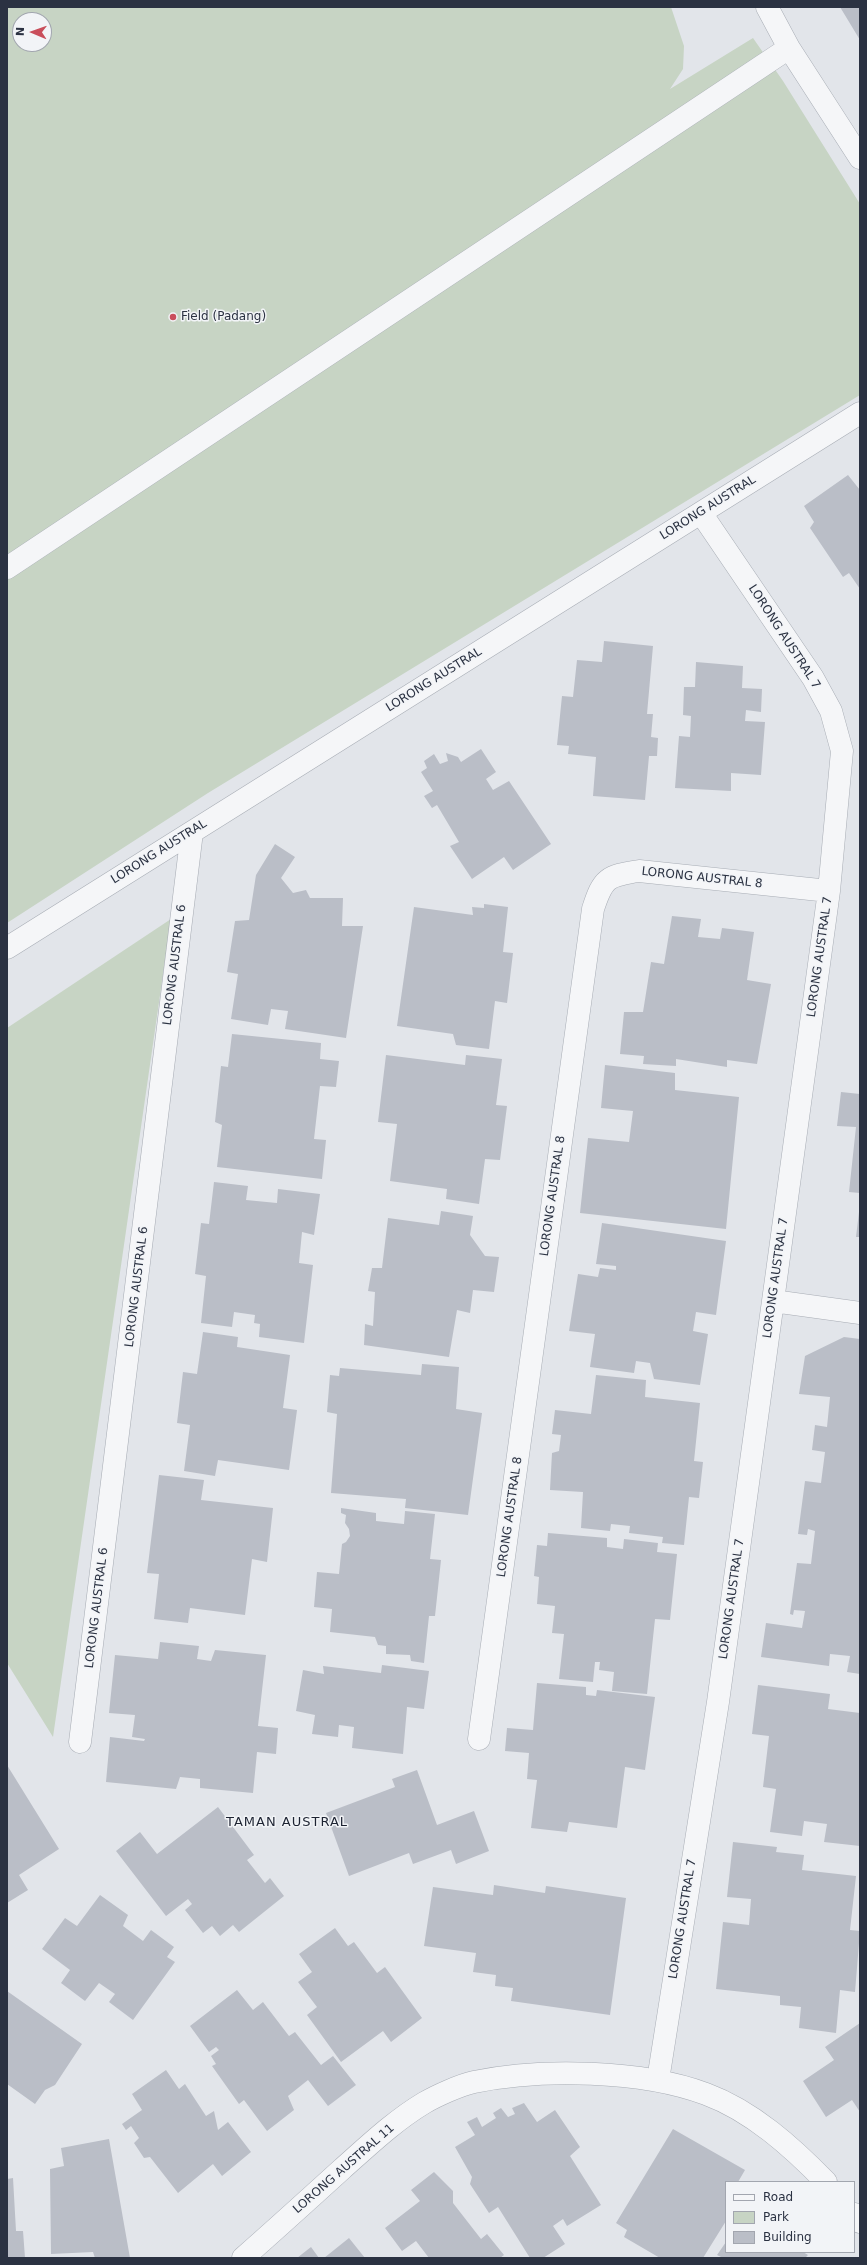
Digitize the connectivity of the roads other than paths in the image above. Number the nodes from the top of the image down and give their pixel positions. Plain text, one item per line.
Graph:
1 (767, 7) edge
2 (789, 48) junction
3 (860, 158) edge
4 (860, 412) edge
5 (701, 512) junction
6 (7, 568) edge
7 (192, 832) junction
8 (829, 891) junction
9 (7, 948) edge
10 (773, 1301) junction
11 (860, 1313) edge
12 (479, 1739) dead end
13 (80, 1742) dead end
14 (658, 2080) junction
15 (825, 2181) edge
16 (243, 2258) edge

1 - 2 street
2 - 3 street
2 - 6 street
4 - 5 street, LORONG AUSTRAL
5 - 7 street, LORONG AUSTRAL
5 - 8 street, LORONG AUSTRAL 7
7 - 9 street, LORONG AUSTRAL
7 - 13 street, LORONG AUSTRAL 6
8 - 10 street, LORONG AUSTRAL 7
8 - 12 street, LORONG AUSTRAL 8
10 - 11 street
10 - 14 street, LORONG AUSTRAL 7
14 - 15 street, LORONG AUSTRAL 11
14 - 16 street, LORONG AUSTRAL 11

